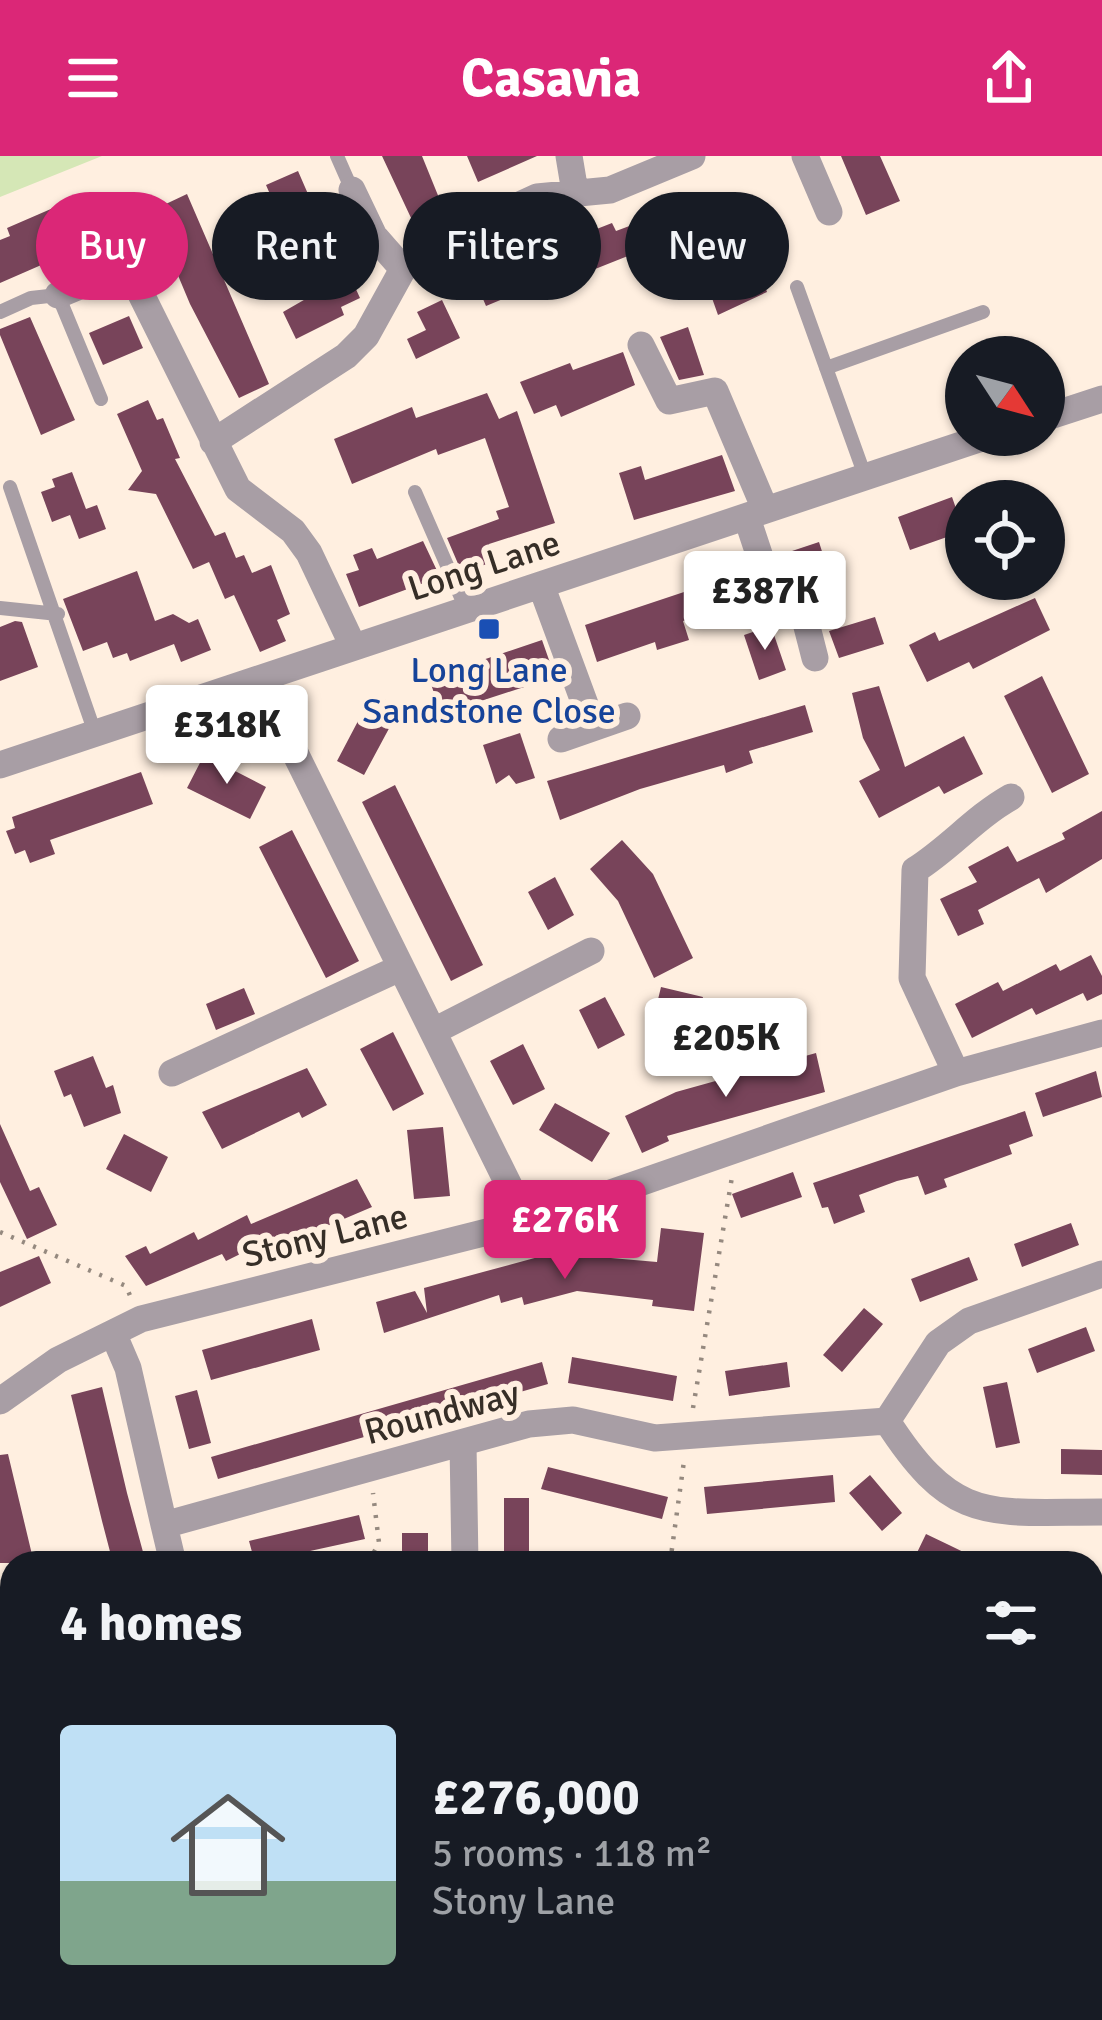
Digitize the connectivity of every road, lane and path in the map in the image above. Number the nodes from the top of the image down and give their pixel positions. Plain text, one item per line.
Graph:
1 (337, 156) edge
2 (569, 156) edge
3 (692, 156) edge
4 (805, 156) edge
5 (352, 190) joint
6 (575, 192) joint
7 (829, 212) dead end
8 (403, 268) edge
9 (403, 271) edge
10 (797, 287) dead end
11 (36, 298) edge
12 (60, 300) edge
13 (144, 300) edge
14 (0, 311) edge
15 (983, 312) dead end
16 (641, 345) dead end
17 (826, 368) junction
18 (101, 399) dead end
19 (1102, 399) edge
20 (1065, 411) edge
21 (213, 442) junction
22 (945, 450) edge
23 (866, 476) junction
24 (10, 487) dead end
25 (415, 492) dead end
26 (756, 513) junction
27 (541, 585) junction
28 (0, 608) edge
29 (466, 609) junction
30 (58, 614) junction
31 (353, 646) junction
32 (815, 658) dead end
33 (259, 680) junction
34 (627, 716) dead end
35 (593, 726) junction
36 (95, 733) junction
37 (561, 739) dead end
38 (0, 765) edge
39 (1011, 797) dead end
40 (591, 951) dead end
41 (400, 968) junction
42 (434, 1031) junction
43 (1102, 1033) edge
44 (172, 1073) dead end
45 (956, 1073) junction
46 (736, 1154) junction
47 (526, 1222) junction
48 (0, 1232) edge
49 (1102, 1274) edge
50 (141, 1319) junction
51 (113, 1333) junction
52 (0, 1401) edge
53 (886, 1421) junction
54 (688, 1438) junction
55 (463, 1444) junction
56 (370, 1469) junction
57 (1102, 1512) edge
58 (164, 1525) junction
59 (169, 1551) edge
60 (375, 1551) edge
61 (465, 1551) edge
62 (672, 1551) edge

1 - 5 lane
2 - 6 street
3 - 6 street
4 - 7 street
5 - 8 street
9 - 21 street
10 - 17 lane
11 - 14 lane
12 - 18 lane
13 - 21 street
15 - 17 lane
16 - 26 street
17 - 23 lane
19 - 20 street
21 - 31 street
22 - 23 street, Long Lane
23 - 26 street, Long Lane
24 - 30 lane
25 - 29 lane
26 - 27 street, Long Lane
26 - 32 street
27 - 29 street, Long Lane
27 - 35 street
28 - 30 lane
29 - 31 street, Long Lane
30 - 36 lane
31 - 33 street, Long Lane
33 - 36 street, Long Lane
33 - 41 street
34 - 35 street
35 - 37 street
36 - 38 street, Long Lane
39 - 45 street
40 - 42 street
41 - 42 street
41 - 44 street
42 - 47 street
43 - 45 street, Stony Lane
45 - 46 street, Stony Lane
46 - 47 street, Stony Lane
46 - 54 path
47 - 50 street, Stony Lane
48 - 50 path
49 - 53 street
50 - 51 street, Stony Lane
51 - 52 street, Stony Lane
51 - 58 street
53 - 54 street, Roundway
53 - 57 street
54 - 55 street, Roundway
54 - 62 path
55 - 56 street, Roundway
55 - 61 street
56 - 58 street, Roundway
56 - 60 path
58 - 59 street

